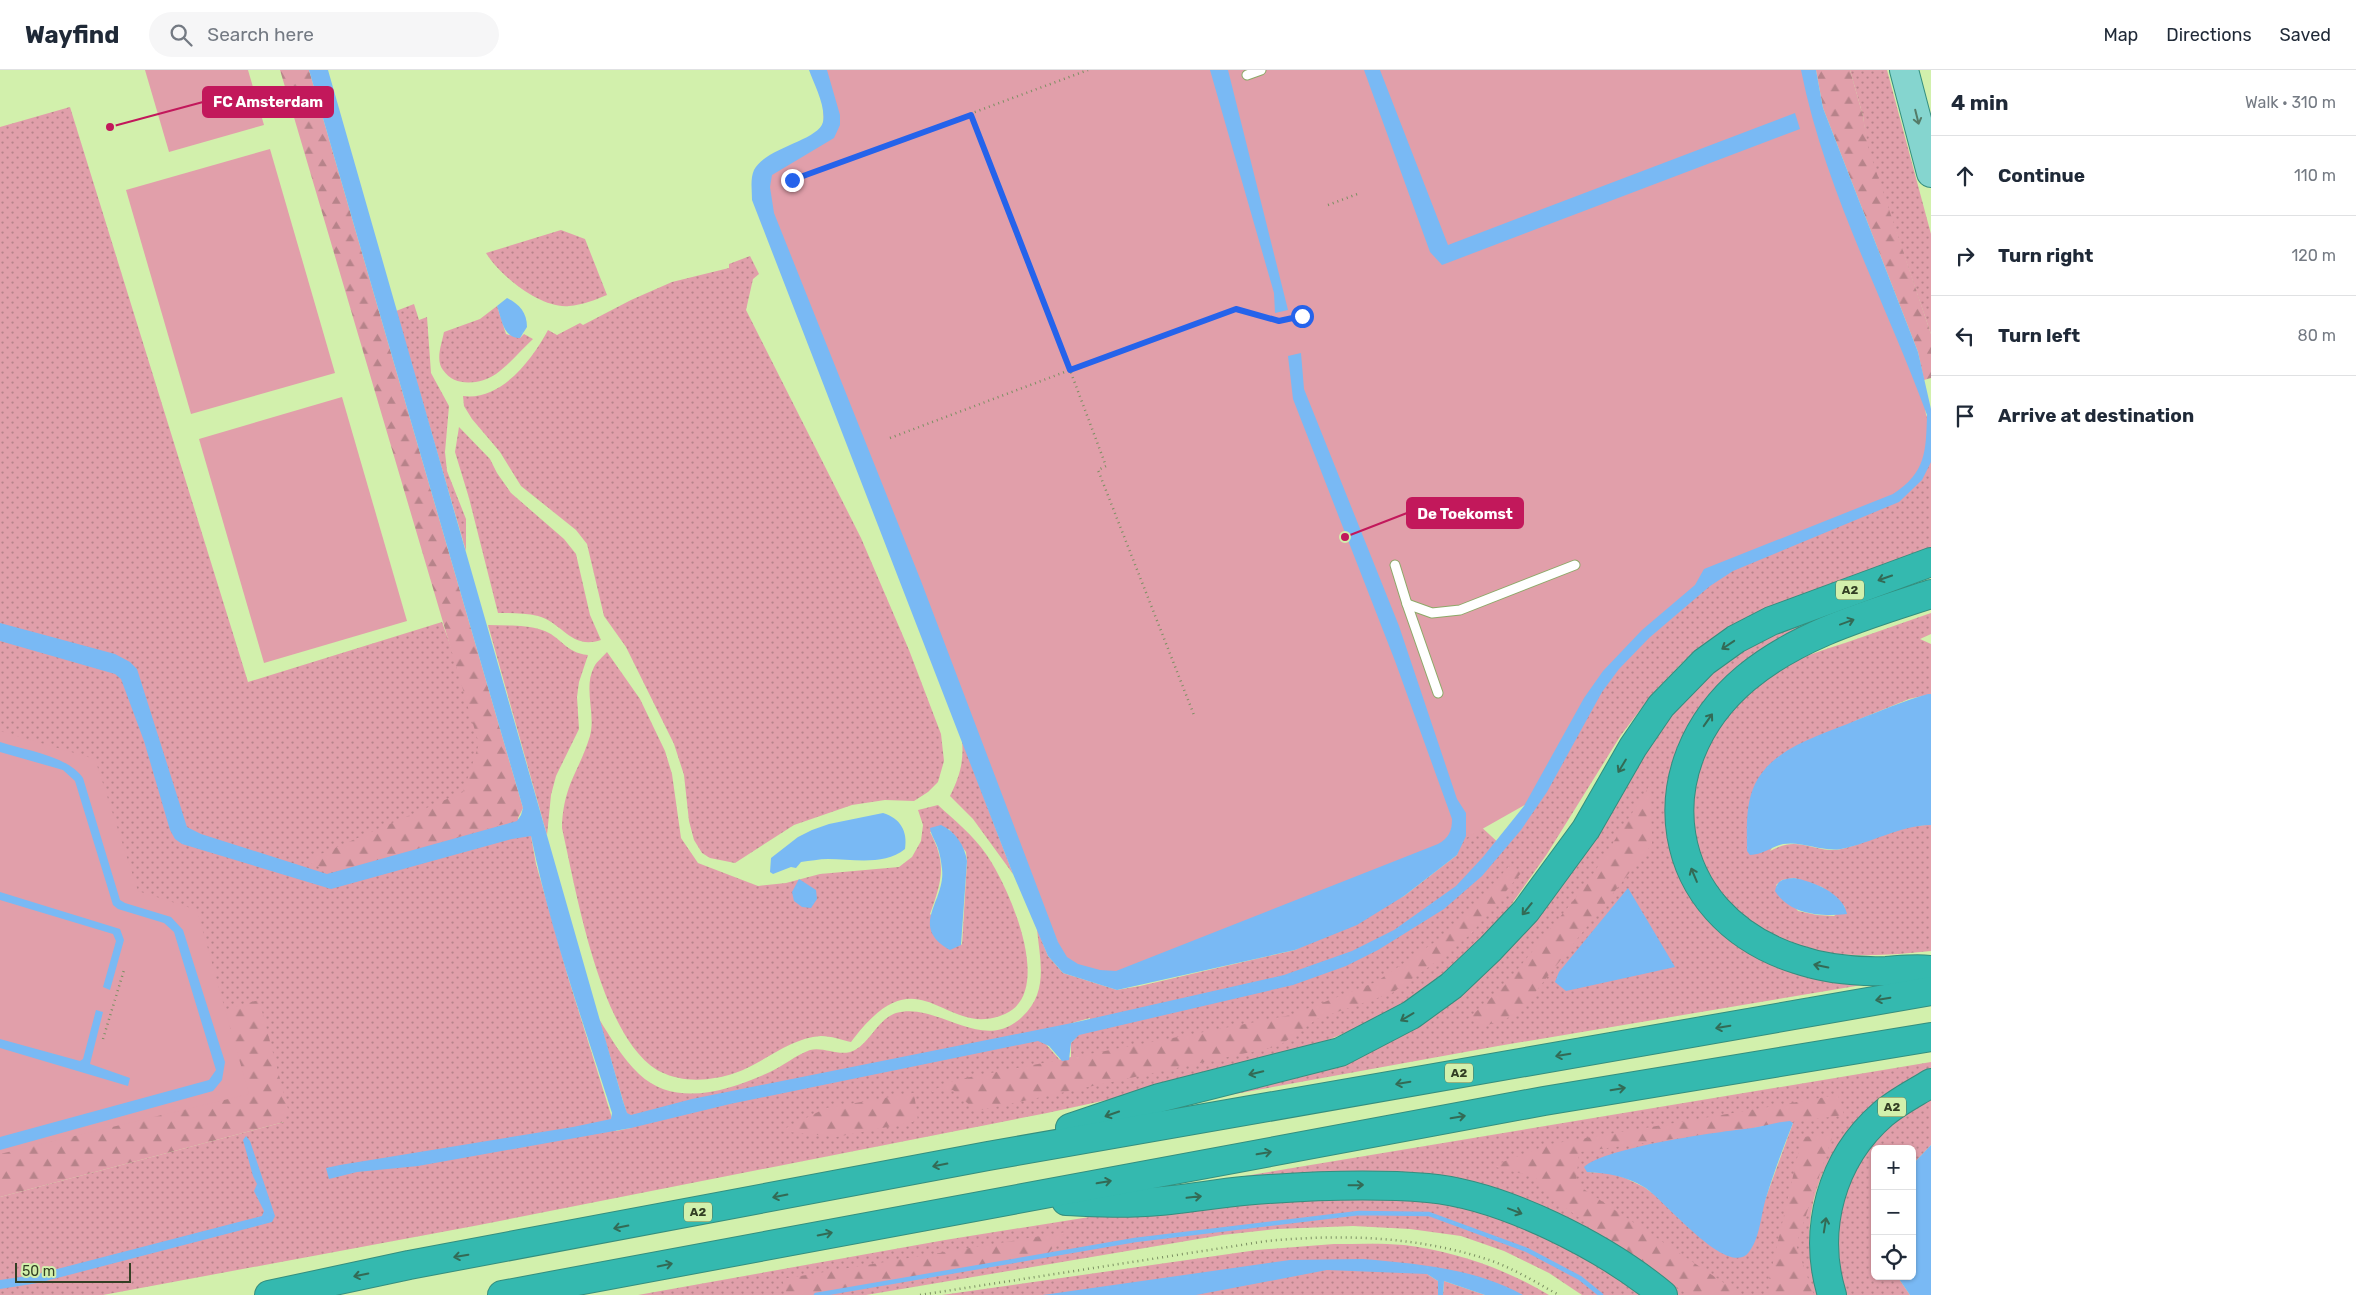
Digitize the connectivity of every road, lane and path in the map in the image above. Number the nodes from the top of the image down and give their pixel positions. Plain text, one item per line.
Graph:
1 (1088, 70) edge
2 (1260, 70) edge
3 (1904, 70) edge
4 (1247, 75) dead end
5 (971, 115) junction
6 (1931, 173) edge
7 (792, 180) dead end
8 (1360, 193) dead end
9 (1328, 205) dead end
10 (1302, 316) dead end
11 (1070, 370) junction
12 (890, 438) dead end
13 (1931, 562) edge
14 (1395, 564) dead end
15 (1575, 565) dead end
16 (1931, 594) edge
17 (1407, 604) junction
18 (1438, 693) dead end
19 (1194, 715) dead end
20 (124, 970) dead end
21 (1931, 970) edge
22 (1931, 991) edge
23 (1931, 1037) edge
24 (103, 1039) dead end
25 (1931, 1083) edge
26 (988, 1156) junction
27 (1004, 1200) junction
28 (270, 1295) edge
29 (502, 1295) edge
30 (920, 1295) edge
31 (1559, 1295) edge
32 (1663, 1295) edge
33 (1832, 1295) edge

1 - 5 path
2 - 4 lane
3 -> 6 main road
5 - 7 path
5 - 11 path
8 - 9 path
10 - 11 path
11 - 12 path
11 - 19 path
13 -> 26 highway, A2
14 - 17 lane
15 - 17 lane
21 -> 16 highway, A2
17 - 18 lane
20 - 24 path
22 -> 26 highway, A2
27 -> 23 highway
33 -> 25 highway, A2
26 -> 28 highway, A2
29 -> 27 highway
27 -> 32 highway
30 - 31 path

